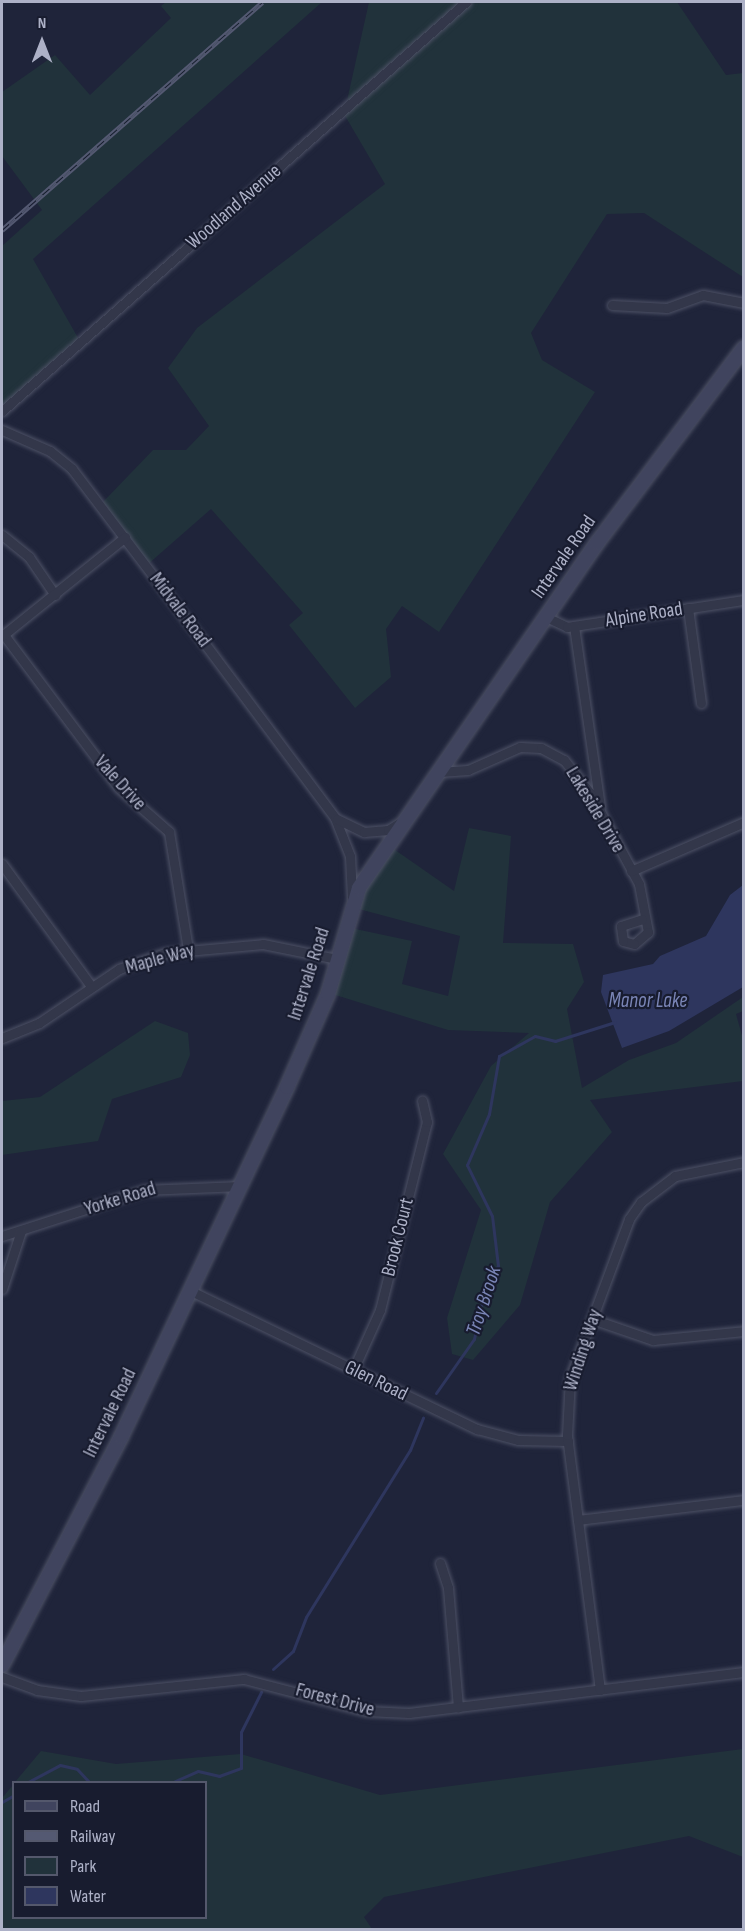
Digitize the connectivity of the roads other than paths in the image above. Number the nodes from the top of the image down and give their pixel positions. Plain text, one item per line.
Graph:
1 (466, 2) edge
2 (744, 303) edge
3 (612, 305) dead end
4 (744, 348) edge
5 (2, 411) edge
6 (2, 430) edge
7 (2, 535) edge
8 (125, 537) junction
9 (55, 595) junction
10 (744, 600) edge
11 (688, 608) junction
12 (546, 617) junction
13 (574, 626) junction
14 (3, 635) edge
15 (701, 703) dead end
16 (439, 772) junction
17 (601, 815) junction
18 (335, 818) junction
19 (406, 820) junction
20 (744, 822) edge
21 (2, 864) edge
22 (632, 871) junction
23 (348, 914) junction
24 (642, 919) dead end
25 (188, 949) junction
26 (337, 959) junction
27 (91, 986) junction
28 (2, 1038) edge
29 (422, 1101) dead end
30 (744, 1162) edge
31 (241, 1186) junction
32 (21, 1231) junction
33 (2, 1236) edge
34 (2, 1289) edge
35 (191, 1291) junction
36 (592, 1319) junction
37 (744, 1331) edge
38 (353, 1370) junction
39 (568, 1441) junction
40 (744, 1500) edge
41 (578, 1520) junction
42 (440, 1563) dead end
43 (2, 1665) edge
44 (744, 1672) edge
45 (2, 1677) edge
46 (600, 1690) junction
47 (458, 1708) junction

1 - 5 street, Woodland Avenue
2 - 3 street
4 - 12 street, Intervale Road
6 - 8 street, Midvale Road
7 - 9 street
8 - 9 street
8 - 18 street, Midvale Road
9 - 14 street
10 - 11 street, Alpine Road
11 - 13 street, Alpine Road
11 - 15 street
12 - 13 street, Alpine Road
12 - 16 street, Intervale Road
13 - 17 street
14 - 25 street, Vale Drive
16 - 17 street, Lakeside Drive
16 - 19 street, Intervale Road
17 - 22 street, Lakeside Drive
18 - 19 street, Midvale Road
18 - 23 street, Midvale Road
19 - 23 street, Intervale Road
20 - 22 street, Lakeside Drive
21 - 27 street
22 - 24 street
23 - 26 street, Intervale Road
25 - 26 street, Maple Way
25 - 27 street, Maple Way
26 - 31 street, Intervale Road
27 - 28 street, Maple Way
29 - 38 street, Brook Court
30 - 36 street, Winding Way
31 - 32 street, Yorke Road
31 - 35 street, Intervale Road
32 - 33 street, Yorke Road
32 - 34 street
35 - 38 street, Glen Road
35 - 43 street, Intervale Road
36 - 37 street
36 - 39 street, Winding Way
38 - 39 street, Glen Road
39 - 41 street, Winding Way
40 - 41 street
41 - 46 street, Winding Way
42 - 47 street
44 - 46 street, Forest Drive
45 - 47 street, Forest Drive
46 - 47 street, Forest Drive

